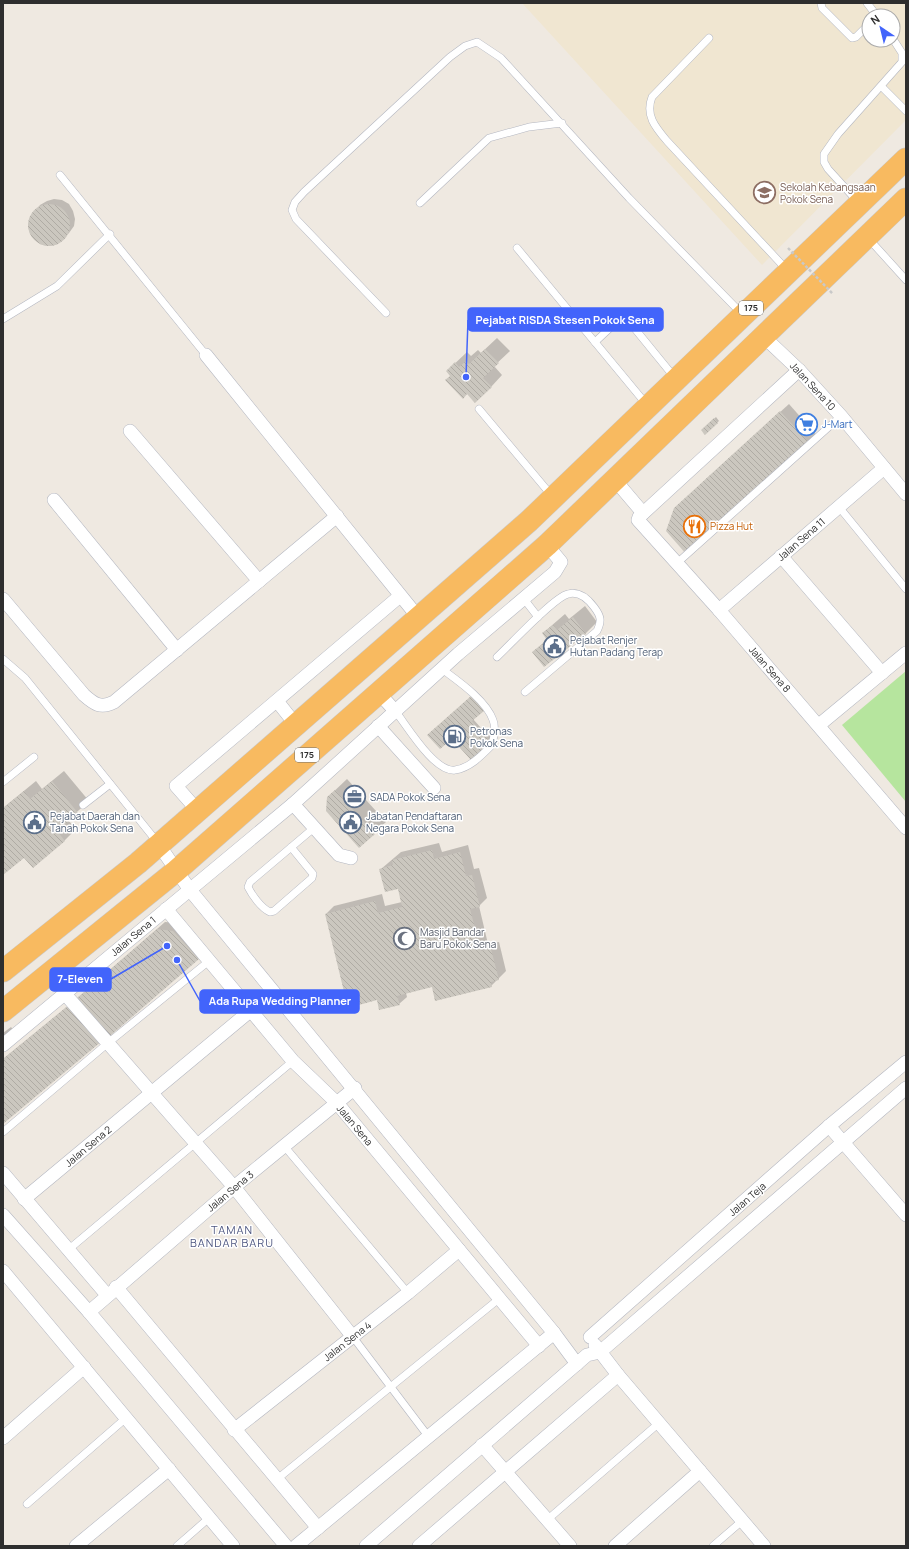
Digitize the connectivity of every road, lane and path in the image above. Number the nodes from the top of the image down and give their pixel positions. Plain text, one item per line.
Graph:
1 (821, 3) edge
2 (861, 32) edge
3 (709, 38) dead end
4 (899, 48) edge
5 (882, 87) junction
6 (906, 111) edge
7 (562, 123) junction
8 (906, 159) edge
9 (60, 175) dead end
10 (420, 203) dead end
11 (859, 204) junction
12 (901, 207) edge
13 (110, 234) junction
14 (867, 236) junction
15 (517, 248) dead end
16 (788, 248) dead end
17 (789, 272) junction
18 (906, 280) edge
19 (833, 294) dead end
20 (386, 313) dead end
21 (743, 316) junction
22 (3, 320) edge
23 (763, 336) junction
24 (595, 342) junction
25 (206, 355) joint
26 (799, 370) junction
27 (676, 380) junction
28 (649, 407) junction
29 (479, 409) dead end
30 (841, 416) junction
31 (130, 431) dead end
32 (884, 468) junction
33 (615, 480) junction
34 (906, 494) edge
35 (554, 497) junction
36 (54, 500) dead end
37 (839, 506) junction
38 (644, 513) junction
39 (337, 516) junction
40 (547, 545) junction
41 (781, 556) junction
42 (676, 564) junction
43 (259, 581) junction
44 (906, 589) edge
45 (400, 596) junction
46 (3, 599) edge
47 (524, 599) junction
48 (719, 610) junction
49 (418, 617) junction
50 (538, 617) junction
51 (177, 650) junction
52 (425, 650) junction
53 (906, 653) edge
54 (497, 657) dead end
55 (3, 658) edge
56 (442, 669) junction
57 (882, 673) junction
58 (378, 692) junction
59 (525, 692) dead end
60 (277, 701) junction
61 (396, 712) junction
62 (296, 725) junction
63 (819, 725) junction
64 (378, 726) junction
65 (34, 757) dead end
66 (3, 782) edge
67 (110, 784) junction
68 (434, 788) dead end
69 (293, 804) junction
70 (83, 805) dead end
71 (198, 810) junction
72 (315, 827) junction
73 (906, 828) edge
74 (159, 845) junction
75 (291, 848) junction
76 (351, 858) dead end
77 (176, 871) junction
78 (190, 890) junction
79 (166, 909) junction
80 (208, 961) junction
81 (3, 971) edge
82 (65, 994) junction
83 (3, 1011) edge
84 (250, 1011) junction
85 (108, 1043) junction
86 (3, 1045) edge
87 (293, 1060) junction
88 (906, 1062) edge
89 (355, 1088) junction
90 (906, 1088) edge
91 (152, 1093) junction
92 (337, 1103) junction
93 (829, 1126) junction
94 (3, 1132) edge
95 (843, 1143) junction
96 (195, 1144) junction
97 (285, 1147) junction
98 (3, 1173) edge
99 (234, 1187) junction
100 (24, 1199) junction
101 (906, 1214) edge
102 (3, 1215) edge
103 (68, 1250) junction
104 (459, 1250) junction
105 (3, 1271) edge
106 (112, 1291) junction
107 (408, 1293) junction
108 (500, 1298) junction
109 (89, 1312) junction
110 (554, 1333) junction
111 (353, 1337) junction
112 (590, 1337) junction
113 (539, 1346) junction
114 (600, 1352) junction
115 (587, 1355) junction
116 (577, 1364) junction
117 (84, 1367) junction
118 (618, 1374) junction
119 (391, 1387) junction
120 (126, 1418) junction
121 (659, 1423) junction
122 (234, 1430) junction
123 (428, 1436) junction
124 (3, 1438) edge
125 (482, 1445) junction
126 (169, 1469) junction
127 (505, 1472) junction
128 (700, 1472) junction
129 (276, 1480) junction
130 (28, 1504) dead end
131 (209, 1518) junction
132 (547, 1520) junction
133 (742, 1521) junction
134 (318, 1528) junction
135 (76, 1546) edge
136 (176, 1546) edge
137 (233, 1546) edge
138 (286, 1546) edge
139 (296, 1546) edge
140 (366, 1546) edge
141 (419, 1546) edge
142 (570, 1546) edge
143 (615, 1546) edge
144 (713, 1546) edge
145 (764, 1546) edge

1 - 2 lane
3 - 17 lane
4 - 5 lane
5 - 6 lane
5 - 11 lane
7 - 10 lane
7 - 20 lane
7 - 21 lane
8 - 11 highway, 175
9 - 13 lane
11 - 17 highway, 175
12 - 14 highway, 175
13 - 22 lane
13 - 25 lane
14 - 18 lane
14 - 23 highway, 175
15 - 24 lane
16 - 19 path, bridge
17 - 21 highway, 175
21 - 27 highway, 175
23 - 26 street, Jalan Sena 10
23 - 33 highway, 175
24 - 27 lane
24 - 28 lane
25 - 39 street
26 - 30 street, Jalan Sena 10
26 - 38 street
27 - 28 highway, 175
28 - 35 highway, 175
29 - 35 lane
30 - 32 street, Jalan Sena 10
30 - 42 lane
31 - 43 street
32 - 34 street, Jalan Sena 10
32 - 37 street, Jalan Sena 11
33 - 38 street
33 - 40 highway, 175
35 - 49 highway, 175
36 - 51 street
37 - 41 street, Jalan Sena 11
37 - 44 lane
38 - 42 street, Jalan Sena 8
39 - 43 street
39 - 45 street
40 - 47 street
40 - 52 highway, 175
41 - 48 street, Jalan Sena 11
41 - 57 street
42 - 48 street, Jalan Sena 8
43 - 51 street
45 - 49 street
45 - 60 street
46 - 51 street
47 - 50 lane
47 - 56 street
48 - 63 street, Jalan Sena 8
49 - 62 highway, 175
50 - 54 lane
50 - 59 lane
52 - 56 street
52 - 58 highway, 175
53 - 57 street
55 - 67 lane
56 - 61 street
56 - 61 lane
57 - 63 street
58 - 61 street
58 - 77 highway, 175
60 - 62 street
60 - 71 street
61 - 64 street, Jalan Sena 1
62 - 71 highway, 175
63 - 73 street, Jalan Sena 8
64 - 68 street
64 - 69 street, Jalan Sena 1
65 - 66 lane
67 - 70 lane
67 - 74 lane
69 - 72 street
69 - 78 street, Jalan Sena 1
71 - 74 highway, 175
72 - 75 lane
72 - 76 street
74 - 77 street
74 - 81 highway, 175
75 - 75 lane
77 - 78 street
77 - 83 highway, 175
78 - 79 street, Jalan Sena 1
78 - 89 street
79 - 80 street, Jalan Sena
79 - 82 street, Jalan Sena 1
80 - 84 street, Jalan Sena
80 - 85 lane
82 - 85 street
82 - 86 street, Jalan Sena 1
84 - 87 street, Jalan Sena
84 - 91 street, Jalan Sena 2
85 - 91 street
85 - 94 lane
87 - 92 street, Jalan Sena
87 - 96 lane
88 - 93 street, Jalan Teja
89 - 92 street, Jalan Sena 3
89 - 110 street
90 - 95 street, Jalan Teja
91 - 96 street
91 - 100 street, Jalan Sena 2
92 - 97 street, Jalan Sena 3
92 - 104 street, Jalan Sena
93 - 95 street
93 - 112 street, Jalan Teja
95 - 101 street
95 - 114 street, Jalan Teja
96 - 99 street
96 - 103 lane
97 - 99 street, Jalan Sena 3
97 - 107 lane
98 - 100 street
99 - 106 street, Jalan Sena 3
99 - 111 street
100 - 103 street
102 - 109 street
103 - 106 street
104 - 107 street, Jalan Sena 4
104 - 108 street, Jalan Sena
105 - 117 street
106 - 109 street, Jalan Sena 3
106 - 122 street
107 - 111 street, Jalan Sena 4
108 - 113 street, Jalan Sena
108 - 119 lane
109 - 138 street
110 - 113 street
110 - 116 street
111 - 119 lane
111 - 122 street, Jalan Sena 4
112 - 114 street
112 - 115 street
113 - 123 street
114 - 115 street
114 - 118 street
115 - 116 street
116 - 125 street
117 - 120 street
117 - 124 street
118 - 121 street
118 - 127 street
119 - 123 lane
119 - 129 lane
120 - 126 street
120 - 130 lane
121 - 128 street
121 - 132 lane
122 - 129 street
123 - 134 street
125 - 127 street
125 - 140 street
126 - 131 street
126 - 135 street
127 - 132 street
127 - 141 street
128 - 133 street
128 - 143 street
129 - 134 street
131 - 136 lane
131 - 137 street
132 - 142 street
133 - 144 lane
133 - 145 street
134 - 139 street

